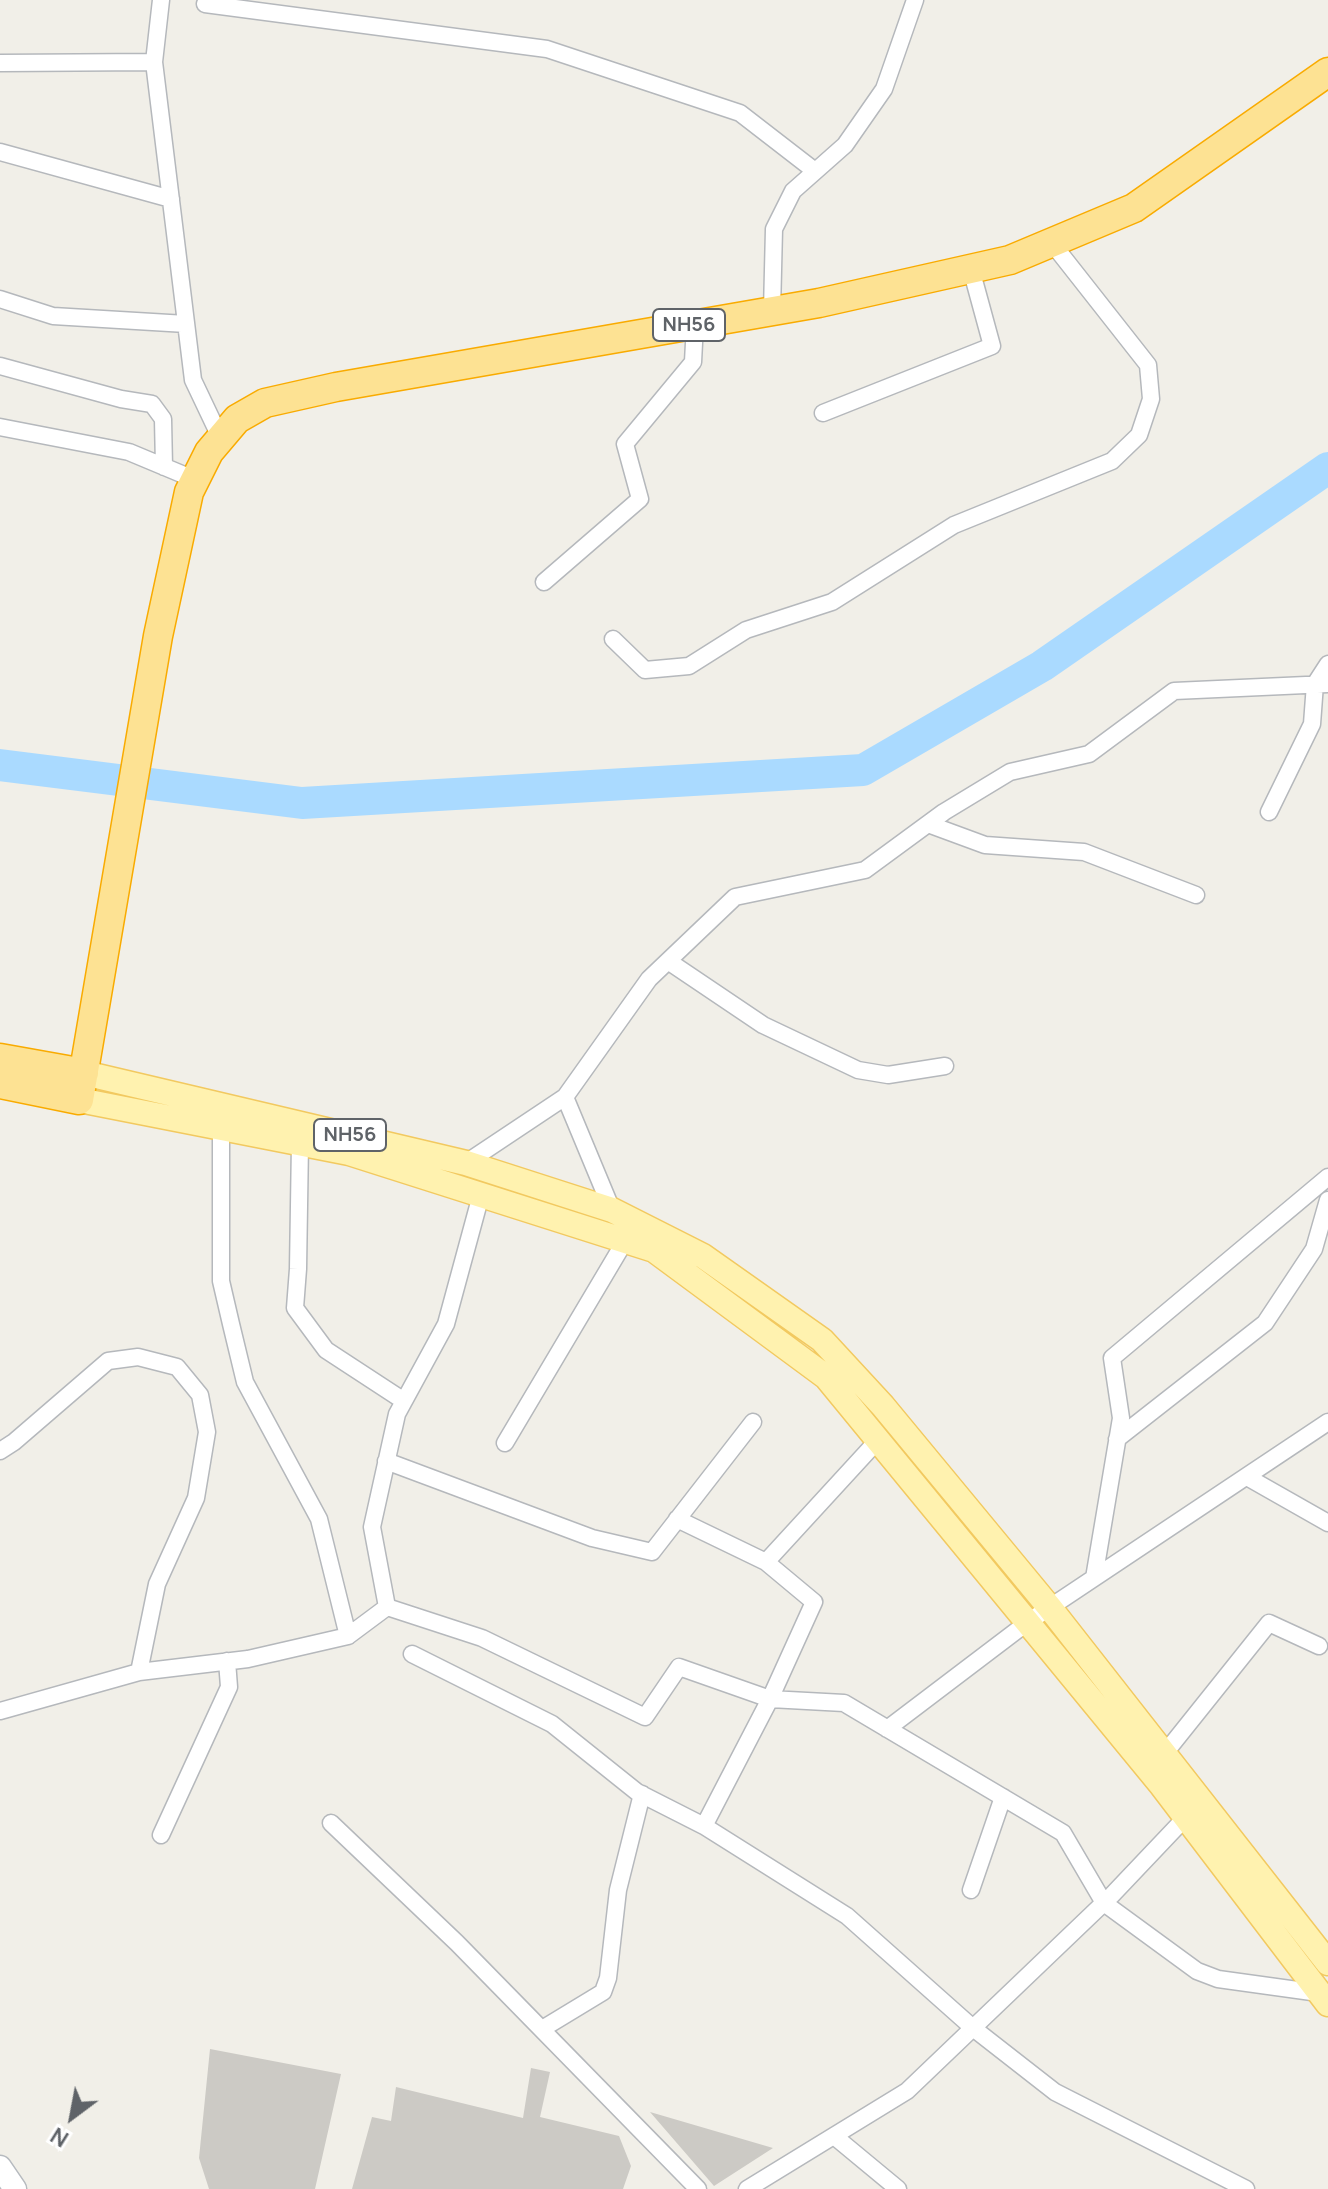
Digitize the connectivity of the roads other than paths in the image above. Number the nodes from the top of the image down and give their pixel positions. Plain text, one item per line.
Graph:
1 (161, 0) edge
2 (915, 0) edge
3 (205, 4) dead end
4 (154, 62) junction
5 (0, 63) edge
6 (1328, 72) edge
7 (0, 152) edge
8 (815, 171) junction
9 (171, 199) junction
10 (1052, 243) junction
11 (971, 269) junction
12 (0, 299) edge
13 (772, 311) junction
14 (186, 324) junction
15 (695, 324) junction
16 (0, 366) edge
17 (823, 413) dead end
18 (0, 427) edge
19 (221, 439) junction
20 (164, 467) junction
21 (196, 480) junction
22 (544, 582) dead end
23 (613, 639) dead end
24 (1328, 664) edge
25 (1321, 684) edge
26 (1269, 812) dead end
27 (928, 824) junction
28 (1196, 895) dead end
29 (668, 961) junction
30 (0, 1058) edge
31 (945, 1066) dead end
32 (0, 1084) edge
33 (81, 1086) junction
34 (565, 1097) junction
35 (221, 1128) junction
36 (300, 1143) junction
37 (466, 1163) junction
38 (1328, 1177) edge
39 (481, 1195) junction
40 (1328, 1200) edge
41 (612, 1210) junction
42 (625, 1241) junction
43 (404, 1401) junction
44 (753, 1422) dead end
45 (1328, 1422) edge
46 (1117, 1439) junction
47 (878, 1440) junction
48 (505, 1443) dead end
49 (0, 1451) edge
50 (386, 1461) junction
51 (1247, 1477) junction
52 (677, 1519) junction
53 (1328, 1523) edge
54 (766, 1562) junction
55 (1094, 1578) junction
56 (387, 1607) junction
57 (1050, 1608) junction
58 (1028, 1622) junction
59 (348, 1636) junction
60 (1319, 1646) dead end
61 (412, 1654) dead end
62 (227, 1661) junction
63 (139, 1672) junction
64 (770, 1699) junction
65 (0, 1711) edge
66 (887, 1729) junction
67 (1165, 1753) junction
68 (642, 1794) junction
69 (1003, 1797) junction
70 (1186, 1817) junction
71 (331, 1823) dead end
72 (704, 1826) junction
73 (161, 1835) dead end
74 (971, 1890) dead end
75 (1104, 1903) junction
76 (1328, 1963) edge
77 (1324, 1999) edge
78 (973, 2028) junction
79 (542, 2029) junction
80 (834, 2136) junction
81 (0, 2167) edge
82 (15, 2189) edge
83 (698, 2189) edge
84 (747, 2189) edge
85 (898, 2189) edge
86 (1246, 2189) edge

1 - 4 street
2 - 8 street
3 - 8 street
4 - 5 street
4 - 9 street
6 - 10 highway, NH56
7 - 9 street
8 - 13 street
9 - 14 street
10 - 11 highway, NH56
10 - 23 street
11 - 13 highway, NH56
11 - 17 street
12 - 14 street
13 - 15 highway, NH56
14 - 19 street
15 - 19 highway, NH56
15 - 22 street
16 - 20 street
18 - 20 street
19 - 21 highway, NH56
20 - 21 street
21 - 33 highway, NH56
24 - 25 street
25 - 26 street
25 - 27 street
27 - 28 street
27 - 29 street
29 - 31 street
29 - 34 street
30 - 33 highway, NH56
32 - 33 highway, NH56
33 - 35 main road
33 - 37 main road, NH56
34 - 37 street
34 - 41 street
35 - 36 main road
35 - 59 street
36 - 39 main road
36 - 43 street
37 - 41 main road, NH56
38 - 46 street
39 - 42 main road
39 - 43 street
40 - 46 street
41 - 57 main road
42 - 47 main road
42 - 48 street
43 - 50 street
44 - 52 street
45 - 51 street
46 - 55 street
47 - 54 street
47 - 58 main road
49 - 63 street
50 - 52 street
50 - 56 street
51 - 53 street
51 - 55 street
52 - 54 street
54 - 64 street
55 - 57 street
56 - 59 street
56 - 64 street
57 - 58 street
57 - 67 main road
58 - 66 street
58 - 70 main road
59 - 62 street
60 - 67 street
61 - 68 street
62 - 63 street
62 - 73 street
63 - 65 street
64 - 66 street
64 - 72 street
66 - 69 street
67 - 76 main road
68 - 72 street
68 - 79 street
69 - 74 street
69 - 75 street
70 - 75 street
70 - 77 main road
71 - 79 street
72 - 78 street
75 - 77 street
75 - 78 street
78 - 80 street
78 - 86 street
79 - 83 street
80 - 84 street
80 - 85 street
81 - 82 street

